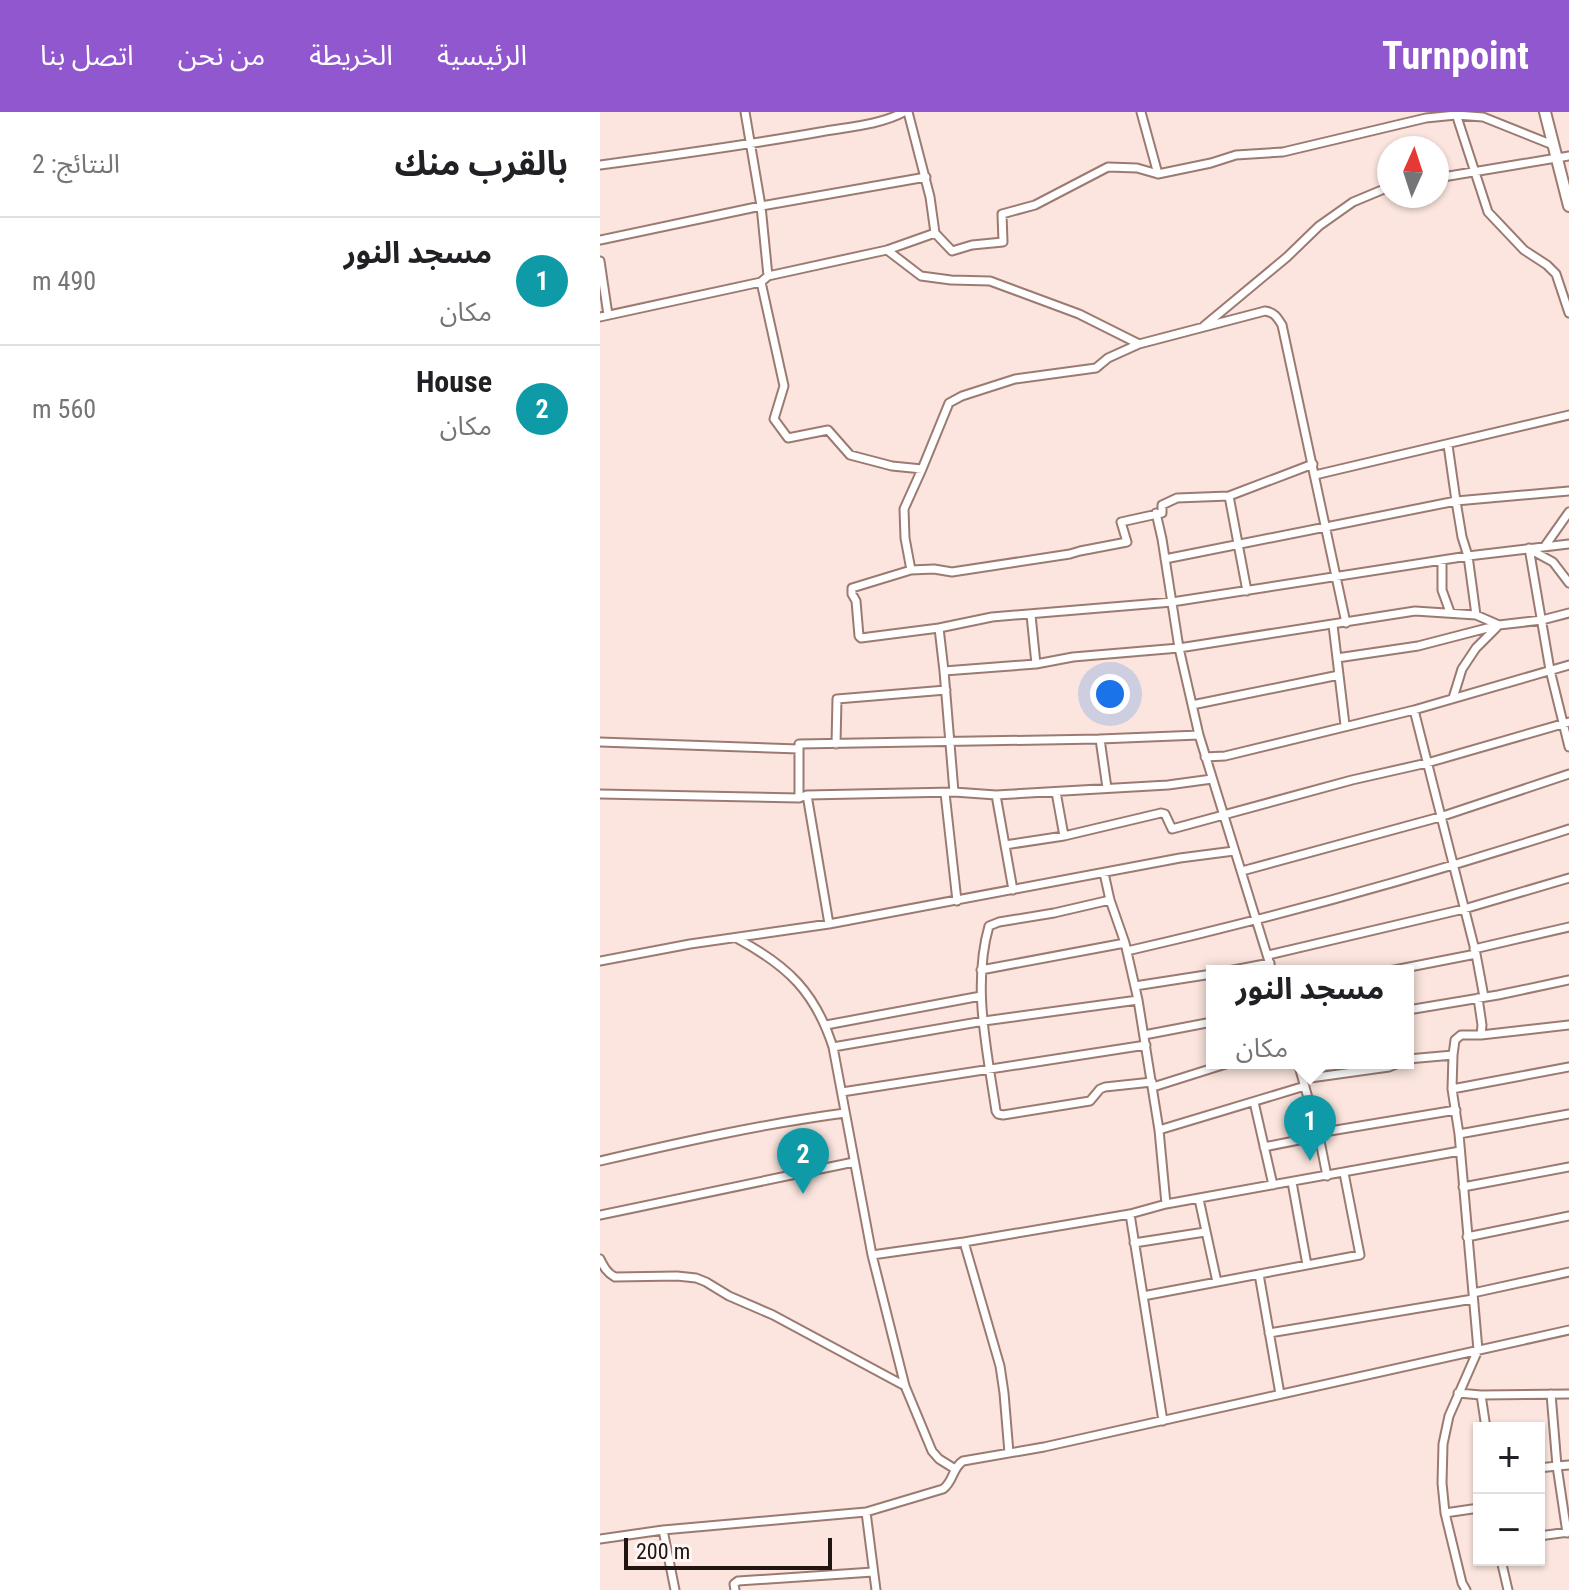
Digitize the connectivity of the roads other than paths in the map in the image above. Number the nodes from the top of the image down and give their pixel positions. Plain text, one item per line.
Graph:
1 (745, 112) edge
2 (867, 112) edge
3 (906, 112) edge
4 (1141, 112) edge
5 (1545, 112) edge
6 (1455, 113) edge
7 (869, 123) junction
8 (750, 144) junction
9 (1553, 145) junction
10 (1569, 156) edge
11 (1557, 159) junction
12 (600, 165) edge
13 (1475, 173) junction
14 (1158, 174) junction
15 (1449, 176) edge
16 (926, 177) junction
17 (1377, 192) edge
18 (761, 206) junction
19 (1569, 206) edge
20 (935, 233) junction
21 (600, 240) edge
22 (887, 250) junction
23 (600, 261) edge
24 (765, 279) junction
25 (1569, 313) edge
26 (604, 316) edge
27 (1202, 327) junction
28 (1139, 344) junction
29 (1569, 415) edge
30 (1448, 445) junction
31 (1313, 464) junction
32 (922, 469) junction
33 (1315, 475) junction
34 (1569, 491) edge
35 (1229, 496) junction
36 (1456, 501) junction
37 (1569, 512) edge
38 (1156, 513) junction
39 (1326, 527) junction
40 (1239, 544) junction
41 (1569, 544) edge
42 (1545, 546) junction
43 (1529, 548) junction
44 (1468, 556) junction
45 (1165, 559) junction
46 (1442, 561) junction
47 (911, 570) junction
48 (1337, 576) junction
49 (1569, 583) edge
50 (1247, 591) junction
51 (1172, 602) junction
52 (1450, 612) junction
53 (1569, 613) edge
54 (1031, 615) junction
55 (1476, 615) junction
56 (1542, 620) junction
57 (1346, 623) junction
58 (1333, 625) junction
59 (1499, 625) junction
60 (939, 628) junction
61 (1179, 648) junction
62 (1337, 658) junction
63 (1036, 664) junction
64 (1569, 665) edge
65 (1550, 670) junction
66 (944, 671) junction
67 (1339, 675) junction
68 (946, 690) junction
69 (1453, 698) junction
70 (1192, 705) junction
71 (1414, 710) junction
72 (1566, 724) edge
73 (1345, 725) junction
74 (1199, 735) junction
75 (1100, 739) junction
76 (600, 742) edge
77 (950, 742) junction
78 (836, 744) junction
79 (1569, 747) edge
80 (799, 749) junction
81 (1205, 757) junction
82 (1427, 763) junction
83 (1569, 774) edge
84 (1212, 779) junction
85 (1107, 788) junction
86 (954, 792) junction
87 (1056, 792) junction
88 (945, 793) junction
89 (600, 794) edge
90 (996, 795) junction
91 (803, 797) junction
92 (1223, 815) junction
93 (1440, 817) junction
94 (1569, 829) edge
95 (1064, 836) junction
96 (1005, 845) junction
97 (1234, 851) junction
98 (1453, 866) junction
99 (1242, 871) junction
100 (1104, 873) junction
101 (1569, 878) edge
102 (1013, 890) junction
103 (1110, 900) junction
104 (957, 901) junction
105 (1464, 909) junction
106 (1258, 921) junction
107 (829, 924) junction
108 (1569, 927) edge
109 (736, 938) junction
110 (1126, 947) junction
111 (1475, 952) junction
112 (600, 961) edge
113 (1270, 963) edge
114 (1414, 965) edge
115 (981, 970) junction
116 (1206, 975) edge
117 (1569, 980) edge
118 (1135, 986) junction
119 (981, 996) junction
120 (1481, 998) junction
121 (1138, 1000) junction
122 (1414, 1009) edge
123 (984, 1021) junction
124 (1206, 1023) edge
125 (826, 1025) junction
126 (1569, 1025) edge
127 (1144, 1035) junction
128 (1481, 1035) junction
129 (1146, 1045) junction
130 (833, 1047) junction
131 (1453, 1055) junction
132 (1414, 1058) edge
133 (1569, 1067) edge
134 (990, 1069) junction
135 (1207, 1069) edge
136 (1300, 1069) edge
137 (1378, 1069) edge
138 (1304, 1083) junction
139 (1153, 1084) junction
140 (1452, 1089) junction
141 (842, 1092) junction
142 (1254, 1102) junction
143 (1456, 1110) junction
144 (845, 1113) junction
145 (1569, 1114) edge
146 (1159, 1130) junction
147 (1318, 1134) junction
148 (1459, 1134) junction
149 (1264, 1147) junction
150 (1460, 1151) junction
151 (600, 1161) edge
152 (854, 1162) junction
153 (1569, 1167) edge
154 (1344, 1173) junction
155 (1327, 1176) junction
156 (1292, 1182) junction
157 (1273, 1185) junction
158 (1463, 1187) junction
159 (1199, 1199) junction
160 (1166, 1204) junction
161 (1130, 1214) junction
162 (600, 1215) edge
163 (1569, 1216) edge
164 (1205, 1232) junction
165 (1467, 1237) junction
166 (964, 1242) junction
167 (1134, 1243) junction
168 (872, 1255) junction
169 (600, 1259) edge
170 (1307, 1265) junction
171 (1569, 1272) edge
172 (1259, 1274) junction
173 (1217, 1282) junction
174 (1143, 1296) junction
175 (1473, 1296) junction
176 (1569, 1330) edge
177 (1269, 1333) junction
178 (1478, 1350) junction
179 (905, 1386) junction
180 (1458, 1393) junction
181 (1280, 1394) junction
182 (1551, 1394) junction
183 (1569, 1394) edge
184 (1481, 1395) junction
185 (1163, 1421) junction
186 (1485, 1422) edge
187 (1009, 1453) junction
188 (1569, 1465) edge
189 (1557, 1466) junction
190 (1545, 1467) edge
191 (955, 1469) junction
192 (1473, 1509) edge
193 (866, 1512) junction
194 (1445, 1513) junction
195 (663, 1530) junction
196 (1568, 1532) edge
197 (1545, 1535) edge
198 (600, 1539) edge
199 (1502, 1566) edge
200 (873, 1572) junction
201 (675, 1590) edge
202 (735, 1590) edge
203 (876, 1590) edge
204 (1466, 1590) edge
205 (1508, 1590) edge

1 - 8 street
2 - 7 street
3 - 7 street
3 - 16 street
4 - 14 street
5 - 9 highway
6 - 9 street
6 - 13 street
6 - 14 street
7 - 8 street
8 - 12 street
8 - 18 street
9 - 11 highway
10 - 11 street
11 - 13 street
11 - 19 highway
13 - 15 street
13 - 25 street
14 - 20 street
16 - 18 street
16 - 20 street
17 - 27 street
18 - 21 street
18 - 24 street
20 - 22 street
22 - 24 street
22 - 28 street
23 - 26 street
24 - 26 street
24 - 32 street
27 - 28 street
27 - 31 street
28 - 32 street
29 - 30 street
30 - 33 street
30 - 36 street
31 - 33 street
31 - 35 street
32 - 47 street
33 - 39 street
34 - 36 street
35 - 38 street
35 - 40 street
36 - 39 street
36 - 44 street
37 - 42 street
38 - 45 street
38 - 47 street
39 - 40 street
39 - 48 street
40 - 45 street
40 - 50 street
41 - 42 street
42 - 43 street
43 - 44 street
43 - 49 street
43 - 56 street
44 - 46 street
44 - 55 street
45 - 51 street
46 - 48 street
46 - 52 street
47 - 60 street
48 - 50 street
48 - 57 street
50 - 51 street
51 - 54 street
51 - 61 street
52 - 55 street
52 - 57 street
53 - 56 street
54 - 60 street
54 - 63 street
55 - 59 street
56 - 59 street
56 - 65 street
57 - 58 street
58 - 61 street
58 - 62 street
59 - 62 street
59 - 69 street
60 - 66 street
61 - 63 street
61 - 70 street
62 - 67 street
63 - 66 street
64 - 65 street
65 - 69 street
65 - 72 street
66 - 68 street
67 - 70 street
67 - 73 street
68 - 77 street
68 - 78 street
69 - 71 street
70 - 74 street
71 - 73 street
71 - 82 street
72 - 79 street
72 - 82 street
73 - 81 street
74 - 75 street
74 - 81 street
75 - 77 street
75 - 85 street
76 - 80 street
77 - 78 street
77 - 86 street
78 - 80 street
80 - 91 street
81 - 84 street
82 - 92 street
82 - 93 street
83 - 93 street
84 - 85 street
84 - 92 street
85 - 87 street
86 - 88 street
86 - 90 street
87 - 90 street
87 - 95 street
88 - 91 street
88 - 104 street
89 - 91 street
90 - 96 street
91 - 107 street
92 - 95 street
92 - 97 street
93 - 98 street
93 - 99 street
94 - 98 street
95 - 96 street
96 - 102 street
97 - 99 street
97 - 100 street
98 - 105 street
98 - 106 street
99 - 106 street
100 - 102 street
100 - 103 street
101 - 105 street
102 - 104 street
103 - 110 street
103 - 115 street
104 - 107 street
105 - 111 street
105 - 113 street
106 - 110 street
106 - 113 street
107 - 109 street
108 - 111 street
109 - 112 street
109 - 125 street
110 - 115 street
110 - 118 street
111 - 114 street
111 - 120 street
115 - 119 street
116 - 118 street
117 - 120 street
118 - 121 street
119 - 123 street
119 - 125 street
120 - 122 street
120 - 128 street
121 - 123 street
121 - 127 street
123 - 130 street
123 - 134 street
124 - 127 street
125 - 130 street
126 - 128 street
127 - 129 street
128 - 131 street
129 - 134 street
129 - 139 street
130 - 141 street
131 - 132 street
131 - 140 street
133 - 140 street
134 - 139 street
134 - 141 street
135 - 139 street
136 - 138 street
137 - 138 street
138 - 142 street
138 - 147 street
139 - 146 street
140 - 143 street
141 - 144 street
142 - 146 street
142 - 149 street
143 - 147 street
143 - 148 street
144 - 151 street
144 - 152 street
145 - 148 street
146 - 160 street
147 - 149 street
147 - 155 street
148 - 150 street
149 - 157 street
150 - 154 street
150 - 158 street
152 - 162 street
152 - 168 street
153 - 158 street
154 - 155 street
154 - 170 street
155 - 156 street
156 - 157 street
156 - 170 street
157 - 159 street
158 - 165 street
159 - 160 street
159 - 164 street
160 - 161 street
161 - 166 street
161 - 167 street
163 - 165 street
164 - 167 street
164 - 173 street
165 - 175 street
166 - 168 street
166 - 187 street
167 - 174 street
168 - 179 street
169 - 179 street
170 - 172 street
171 - 175 street
172 - 173 street
172 - 177 street
173 - 174 street
174 - 185 street
175 - 177 street
175 - 178 street
176 - 178 street
177 - 181 street
178 - 180 street
178 - 181 street
179 - 191 street
180 - 184 street
180 - 194 street
181 - 185 street
182 - 183 street
182 - 184 street
182 - 189 street
184 - 186 street
185 - 187 street
187 - 191 street
188 - 189 street
189 - 190 street
189 - 196 street
191 - 193 street
192 - 194 street
193 - 195 street
193 - 200 street
194 - 204 street
195 - 198 street
195 - 201 street
196 - 197 street
199 - 205 street
200 - 202 street
200 - 203 street

